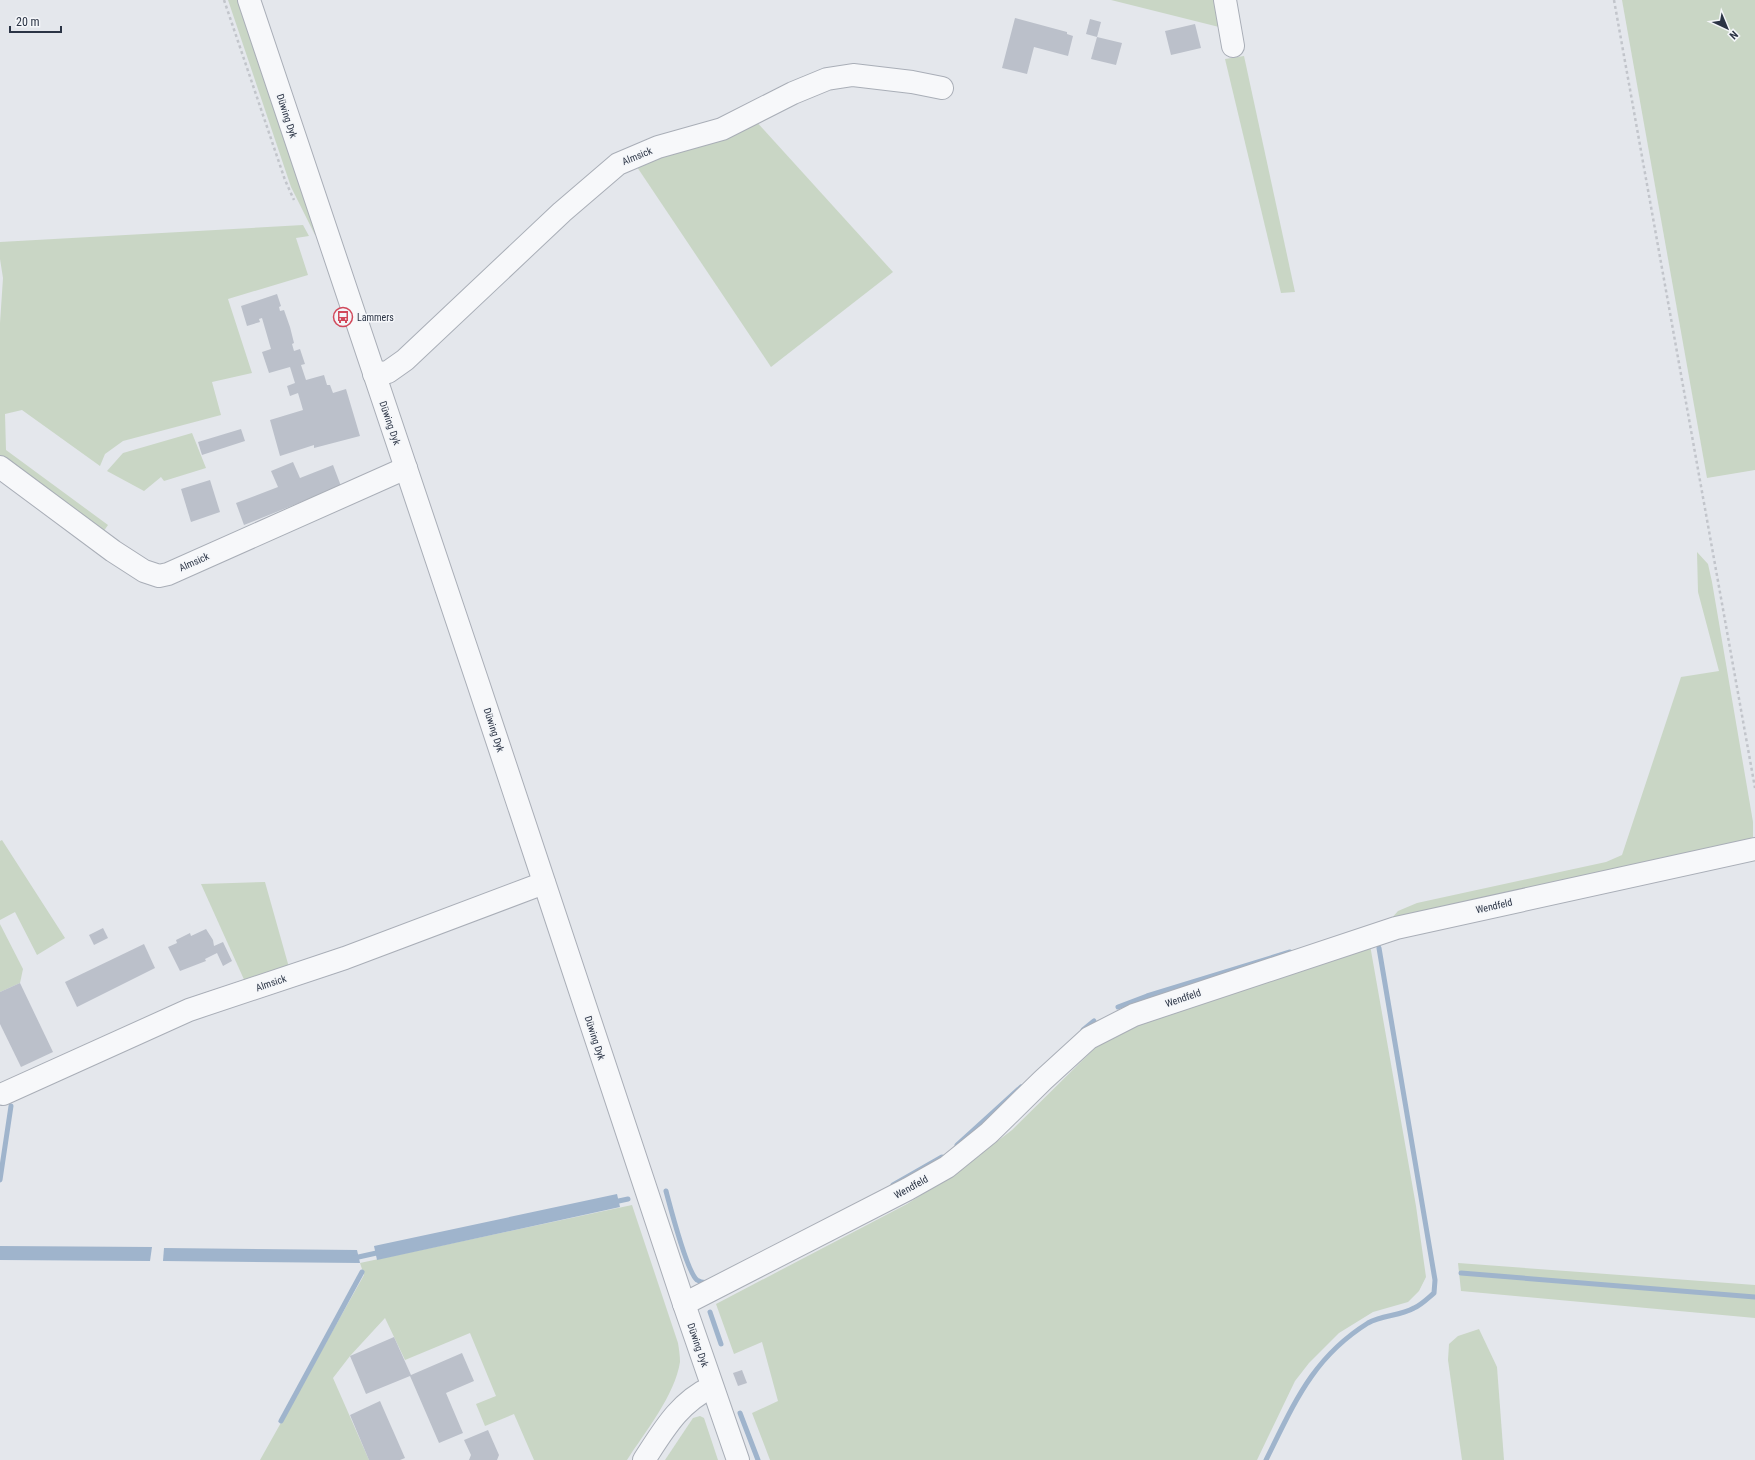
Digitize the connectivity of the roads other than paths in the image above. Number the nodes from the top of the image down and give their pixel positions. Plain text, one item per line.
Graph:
1 (249, 0) edge
2 (1225, 0) edge
3 (1233, 46) dead end
4 (942, 88) dead end
5 (374, 374) junction
6 (0, 467) edge
7 (406, 468) junction
8 (1755, 849) edge
9 (544, 884) junction
10 (4, 1094) dead end
11 (684, 1304) junction
12 (712, 1387) junction
13 (644, 1460) edge
14 (738, 1460) edge

1 - 5 street, Düwing Dyk
2 - 3 street
4 - 5 street, Almsick
5 - 7 street, Düwing Dyk
6 - 7 street, Almsick
7 - 9 street, Düwing Dyk
8 - 11 street, Wendfeld
9 - 10 street, Almsick
9 - 11 street, Düwing Dyk
11 - 12 street, Düwing Dyk
12 - 13 street
12 - 14 street, Düwing Dyk

